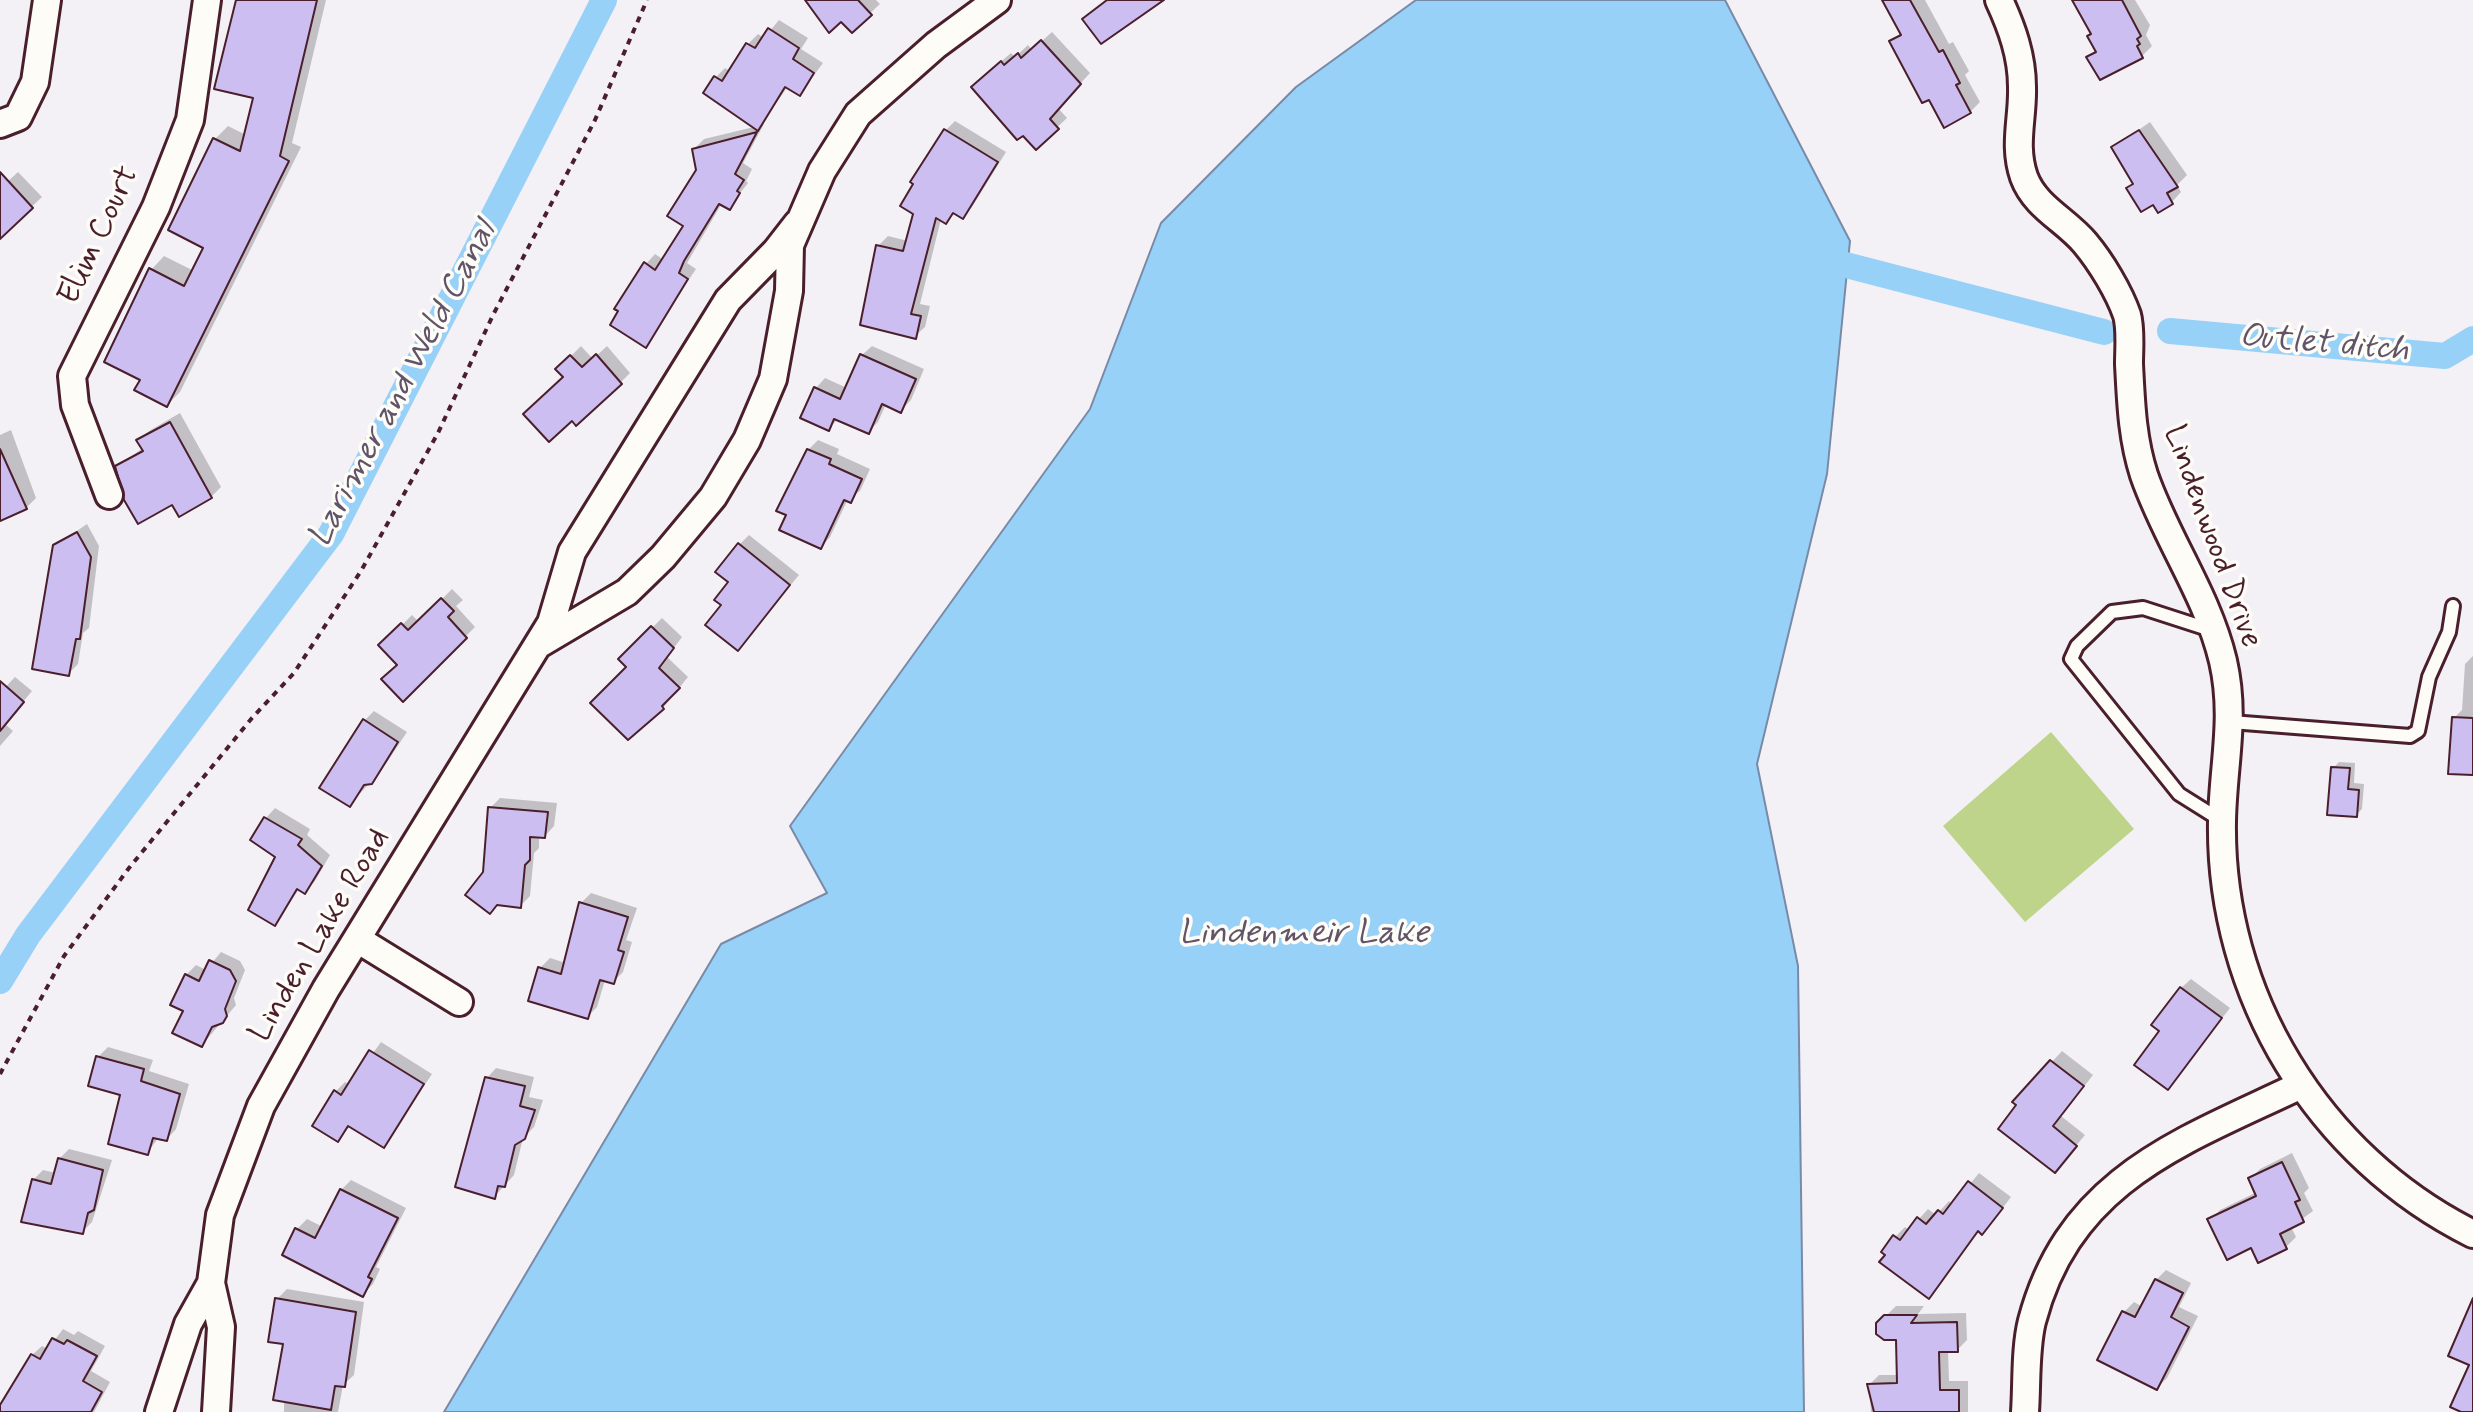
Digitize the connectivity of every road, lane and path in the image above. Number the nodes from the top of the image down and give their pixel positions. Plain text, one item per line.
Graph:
1 (47, 0) edge
2 (207, 0) edge
3 (647, 0) edge
4 (997, 0) edge
5 (1999, 0) edge
6 (0, 124) edge
7 (797, 224) junction
8 (109, 495) dead end
9 (2453, 606) dead end
10 (2214, 631) junction
11 (537, 645) junction
12 (2231, 722) junction
13 (2222, 821) junction
14 (357, 939) junction
15 (459, 1002) dead end
16 (0, 1074) edge
17 (2301, 1085) junction
18 (2473, 1234) edge
19 (211, 1283) junction
20 (159, 1412) edge
21 (216, 1412) edge
22 (2025, 1412) edge

1 - 6 street
2 - 8 street, Elim Court
3 - 16 path
4 - 7 street, Linden Lake Road
5 - 10 street, Lindenwood Drive
7 - 11 street, Linden Lake Road
7 - 11 street, Linden Lake Road
9 - 12 lane
10 - 12 street, Lindenwood Drive
10 - 13 lane
11 - 14 street, Linden Lake Road
12 - 13 street, Lindenwood Drive
13 - 17 street, Lindenwood Drive
14 - 15 street
14 - 19 street, Linden Lake Road
17 - 18 street, Lindenwood Drive
17 - 22 street
19 - 20 street, Linden Lake Road
19 - 21 street, Linden Lake Road

